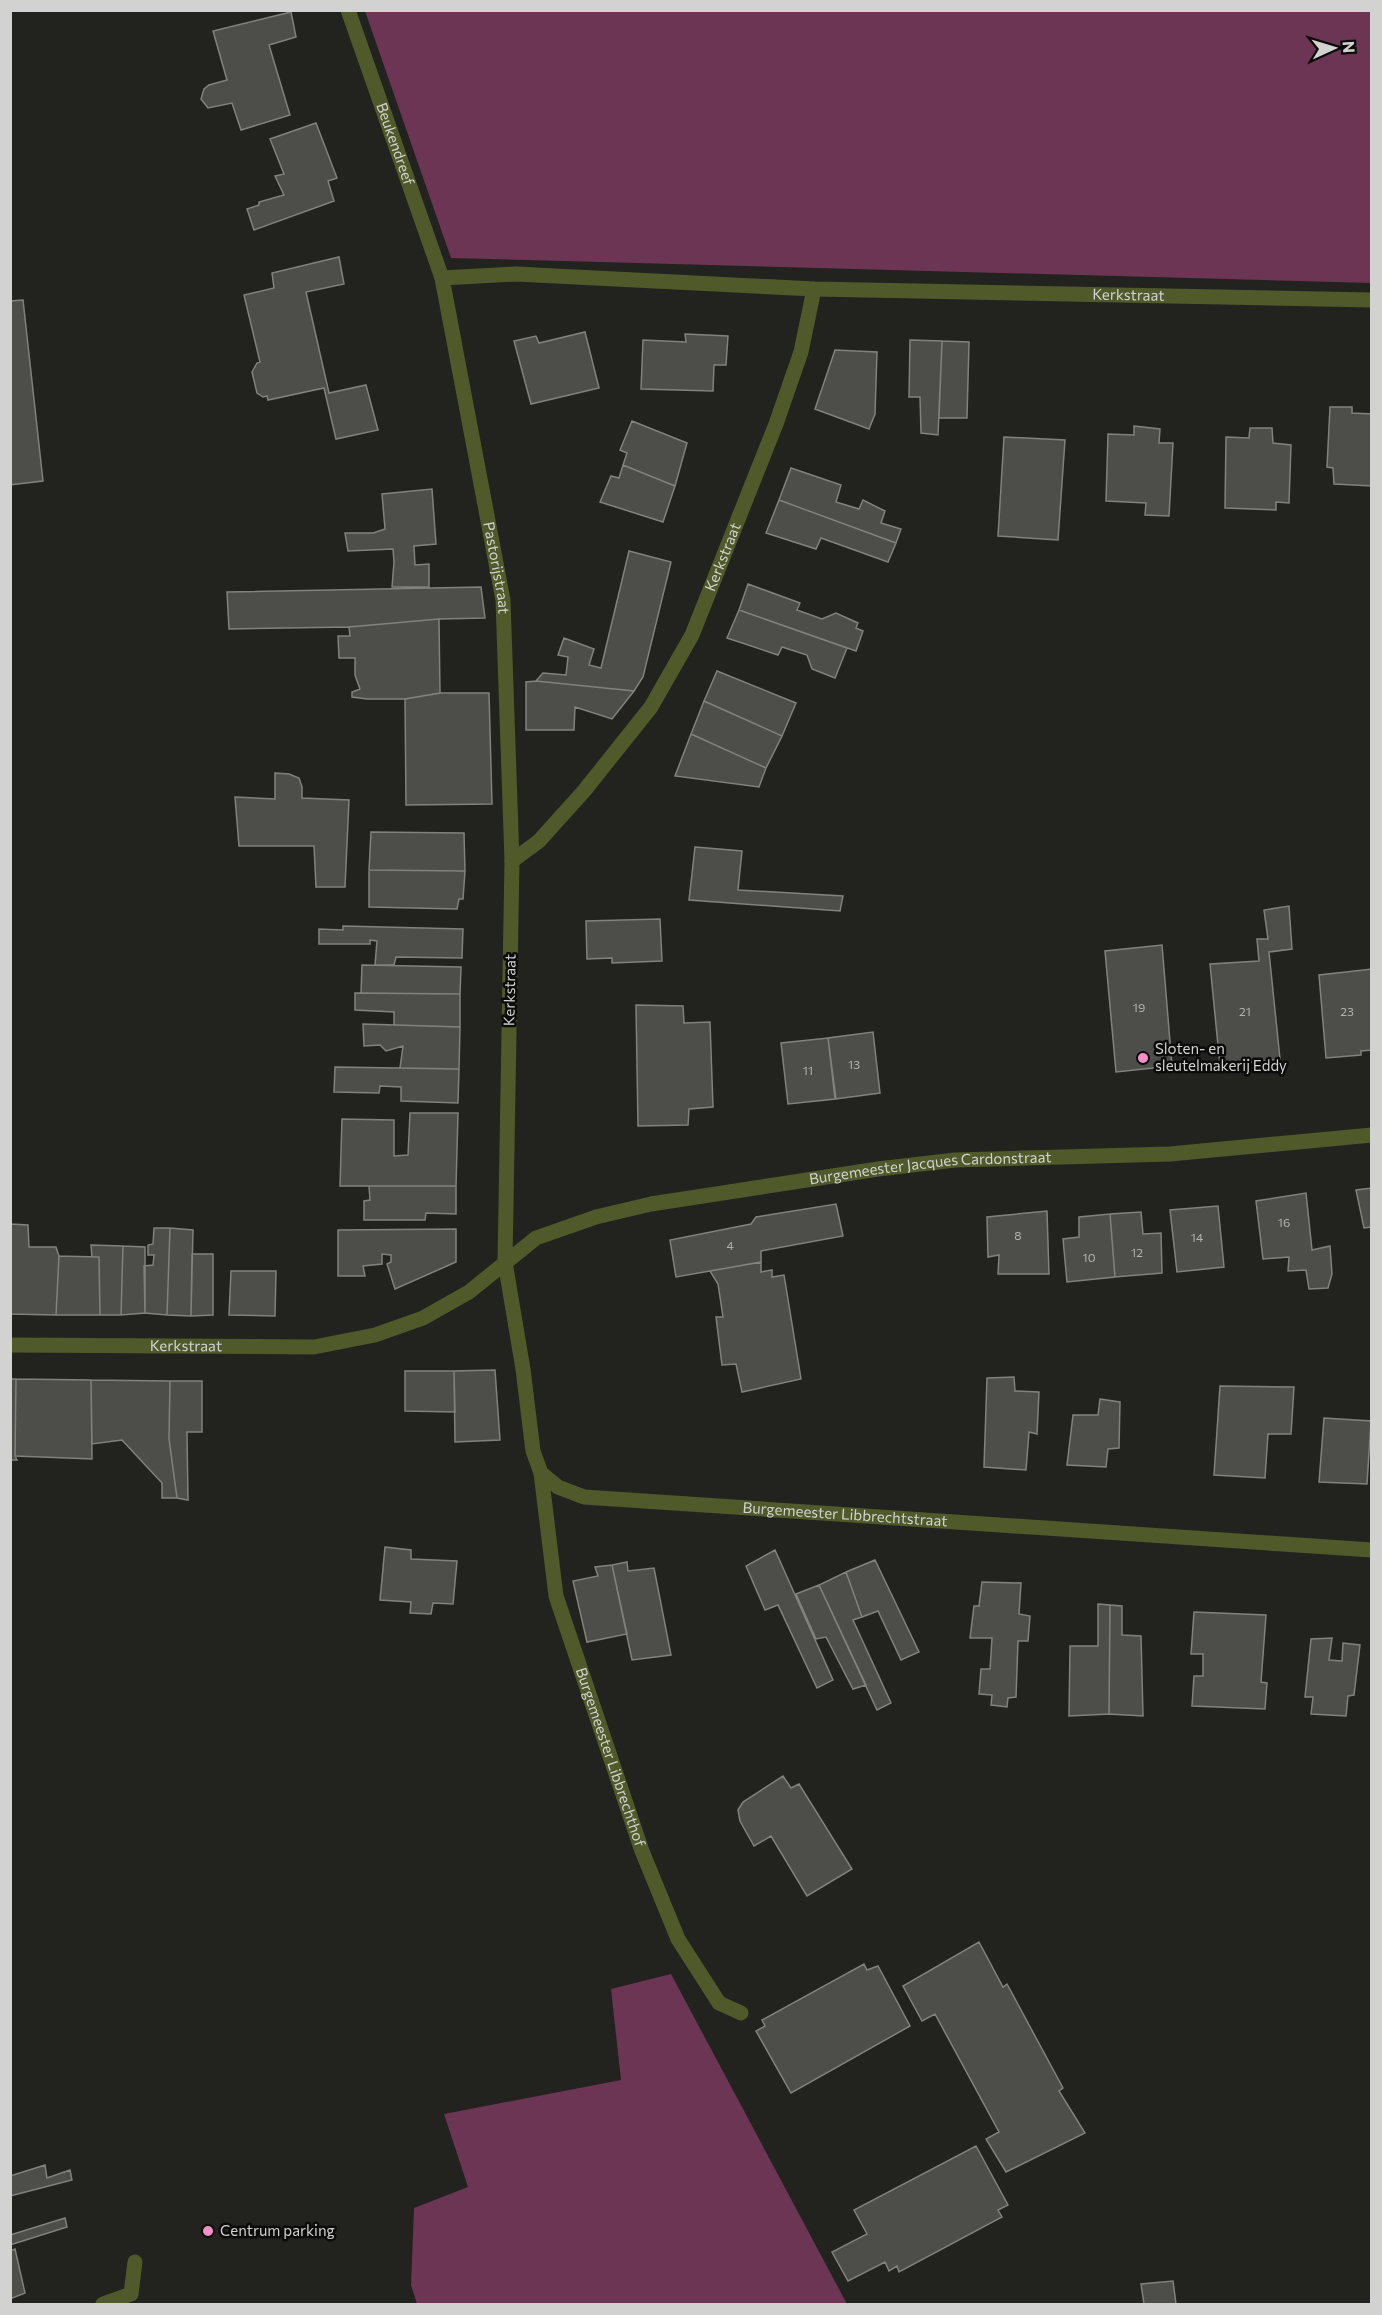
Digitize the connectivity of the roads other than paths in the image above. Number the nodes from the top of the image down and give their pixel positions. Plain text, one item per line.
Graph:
1 (348, 10) edge
2 (442, 278) junction
3 (813, 289) junction
4 (1371, 300) edge
5 (512, 861) junction
6 (1371, 1135) edge
7 (505, 1262) junction
8 (10, 1345) edge
9 (541, 1473) junction
10 (1371, 1550) edge
11 (741, 2013) dead end
12 (135, 2262) dead end
13 (102, 2304) edge

1 - 2 street, Beukendreef
2 - 3 street, Kerkstraat
2 - 5 street, Pastorijstraat
3 - 4 street, Kerkstraat
3 - 5 street, Kerkstraat
5 - 7 street, Kerkstraat
6 - 7 street, Burgemeester Jacques Cardonstraat
7 - 8 street, Kerkstraat
7 - 9 street
9 - 10 street, Burgemeester Libbrechtstraat
9 - 11 street, Burgemeester Libbrechthof
12 - 13 street

